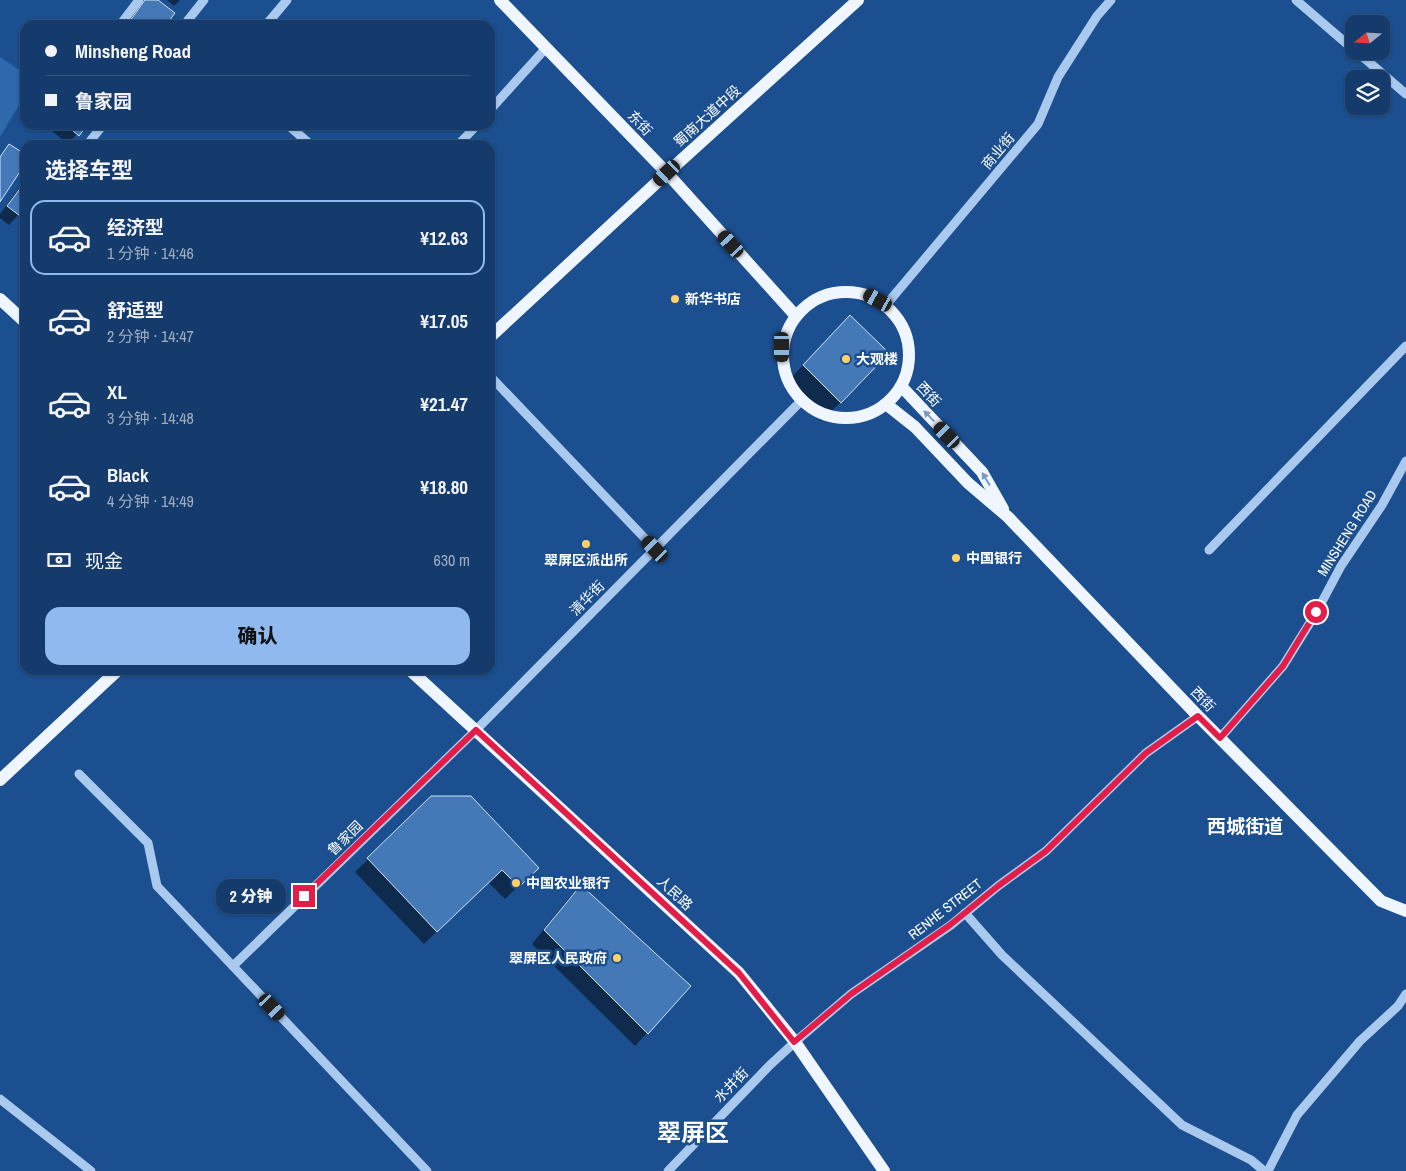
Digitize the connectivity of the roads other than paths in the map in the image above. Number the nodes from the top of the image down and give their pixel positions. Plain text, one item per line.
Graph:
1 (139, 0) edge
2 (204, 0) edge
3 (287, 0) edge
4 (500, 0) edge
5 (858, 0) edge
6 (1111, 0) edge
7 (1296, 0) edge
8 (124, 20) edge
9 (188, 20) edge
10 (270, 20) edge
11 (1345, 42) edge
12 (546, 48) junction
13 (1367, 60) edge
14 (1406, 94) edge
15 (495, 104) edge
16 (99, 130) edge
17 (294, 130) edge
18 (472, 130) edge
19 (90, 140) edge
20 (305, 140) edge
21 (462, 140) edge
22 (667, 173) junction
23 (0, 299) edge
24 (886, 305) junction
25 (795, 315) junction
26 (20, 317) edge
27 (495, 332) edge
28 (1406, 346) edge
29 (495, 381) edge
30 (901, 386) junction
31 (801, 401) junction
32 (886, 404) junction
33 (1406, 461) edge
34 (1008, 518) junction
35 (655, 549) junction
36 (1209, 550) dead end
37 (113, 675) edge
38 (416, 675) edge
39 (1198, 716) junction
40 (476, 730) junction
41 (1220, 738) junction
42 (79, 774) dead end
43 (0, 780) edge
44 (1406, 911) edge
45 (965, 913) junction
46 (233, 966) junction
47 (1406, 994) edge
48 (794, 1042) junction
49 (0, 1099) edge
50 (91, 1171) edge
51 (427, 1171) edge
52 (668, 1171) edge
53 (884, 1171) edge
54 (1266, 1171) edge

1 - 8 street
2 - 9 street
3 - 10 street
4 - 12 main road, 东街
5 - 22 main road, 蜀南大道中段
6 - 24 street, 商业街
7 - 11 street
12 - 15 street
12 - 22 main road, 东街
13 - 14 street
16 - 19 street
17 - 20 street
18 - 21 street
22 - 25 main road, 东街
22 - 27 main road, 蜀南大道中段
23 - 26 main road
24 - 25 main road
24 - 30 main road
25 - 31 main road
28 - 36 street
29 - 35 street
30 - 32 main road
34 -> 30 main road, 西街
31 - 32 main road
31 - 35 street, 清华街
32 - 34 main road, 西街
33 - 41 street, MINSHENG ROAD
34 - 39 main road, 西街
35 - 40 street, 清华街
37 - 43 main road
38 - 40 main road, 人民路
39 - 41 main road, 西街
39 - 45 street, RENHE STREET
40 - 46 street, 鲁家园
40 - 48 main road, 人民路
41 - 44 main road, 西街
42 - 46 street
45 - 48 street, RENHE STREET
45 - 54 street
46 - 51 street
47 - 54 street
48 - 52 street, 水井街
48 - 53 main road, 人民路
49 - 50 street

